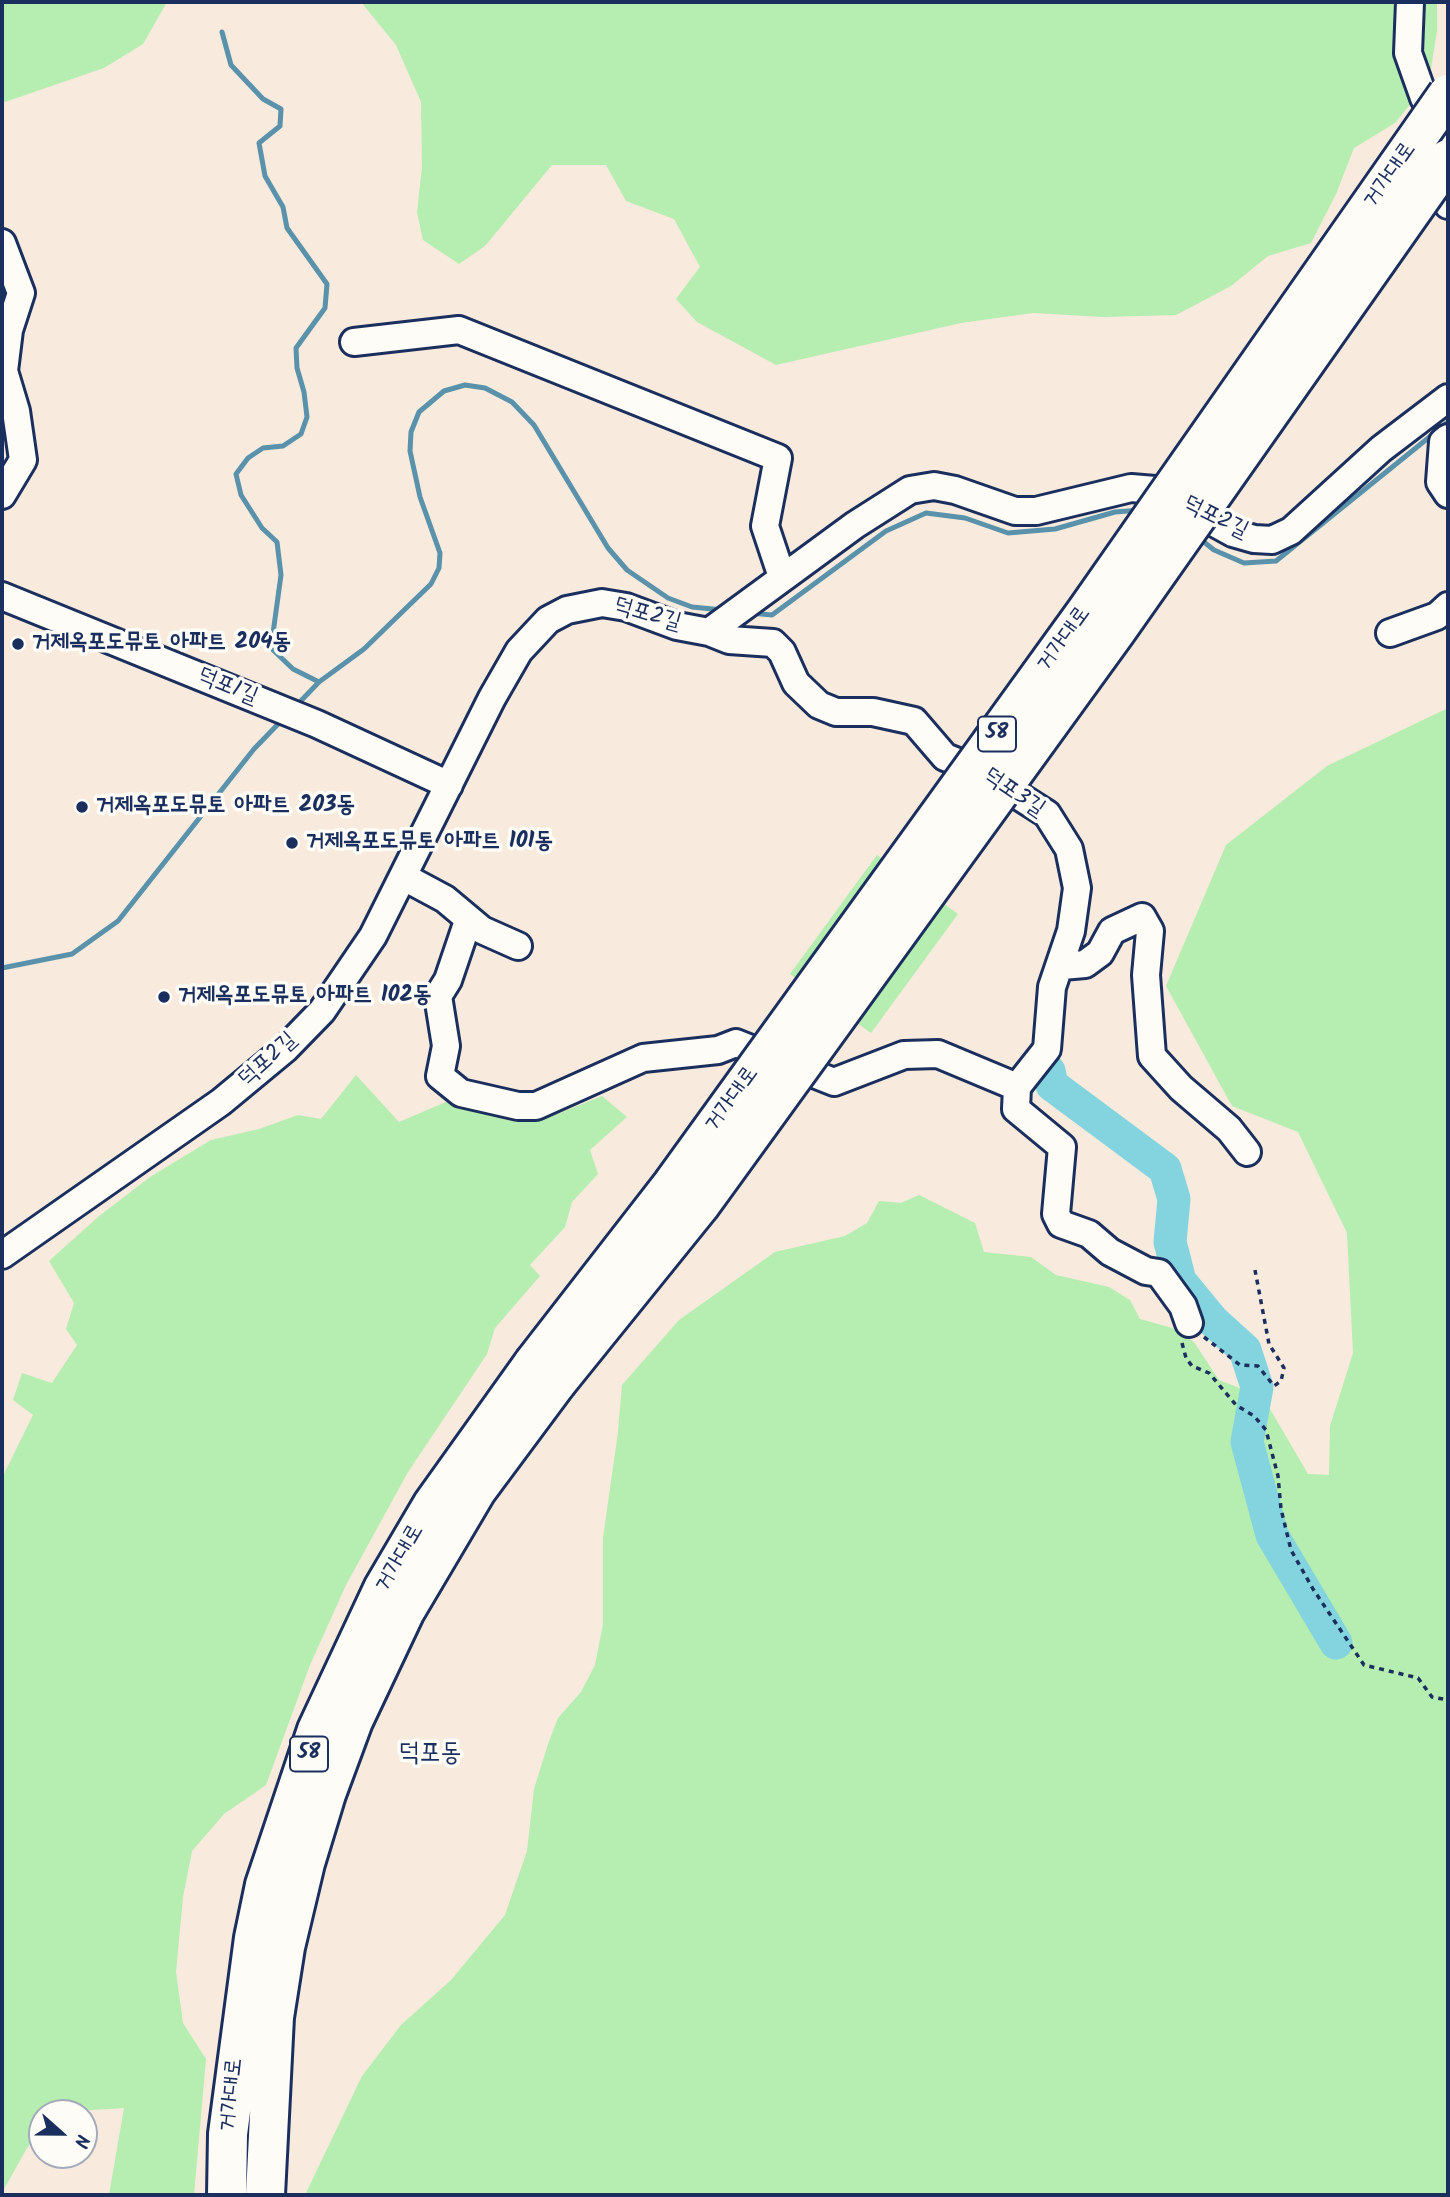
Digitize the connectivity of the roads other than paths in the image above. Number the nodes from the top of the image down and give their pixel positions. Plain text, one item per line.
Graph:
1 (1410, 2) edge
2 (1448, 94) edge
3 (1448, 159) edge
4 (1448, 205) edge
5 (2, 243) edge
6 (354, 342) dead end
7 (1448, 398) edge
8 (1437, 431) edge
9 (1448, 494) edge
10 (2, 495) edge
11 (782, 578) junction
12 (2, 596) edge
13 (1448, 606) edge
14 (728, 617) junction
15 (1391, 634) dead end
16 (449, 785) junction
17 (404, 877) junction
18 (468, 921) junction
19 (518, 946) dead end
20 (1062, 966) junction
21 (1017, 1087) junction
22 (1247, 1152) dead end
23 (2, 1255) edge
24 (1189, 1323) road end
25 (545, 1373) junction
26 (305, 1863) junction
27 (228, 2133) junction
28 (213, 2195) edge
29 (227, 2195) edge
30 (265, 2195) edge
31 (288, 2195) edge

1 - 4 street
2 - 25 highway, 거가대로 / 58, bridge
3 - 25 highway, 거가대로 / 58, bridge
5 - 10 street
6 - 11 street
7 - 8 street, 덕포2길
8 - 9 street
8 - 11 street, 덕포2길
11 - 14 street, 덕포2길
12 - 16 street, 덕포1길
13 - 15 street
14 - 16 street, 덕포2길
14 - 20 street, 덕포3길
16 - 17 street, 덕포2길
17 - 18 street
17 - 23 street, 덕포2길
18 - 19 street
18 - 21 street
20 - 21 street, 덕포3길
20 - 22 street
21 - 24 street
25 - 26 highway, 거가대로 / 58
25 - 27 highway, 거가대로 / 58
26 - 30 highway, 거가대로 / 58
26 - 31 highway
27 - 28 highway
27 - 29 highway, 거가대로 / 58

